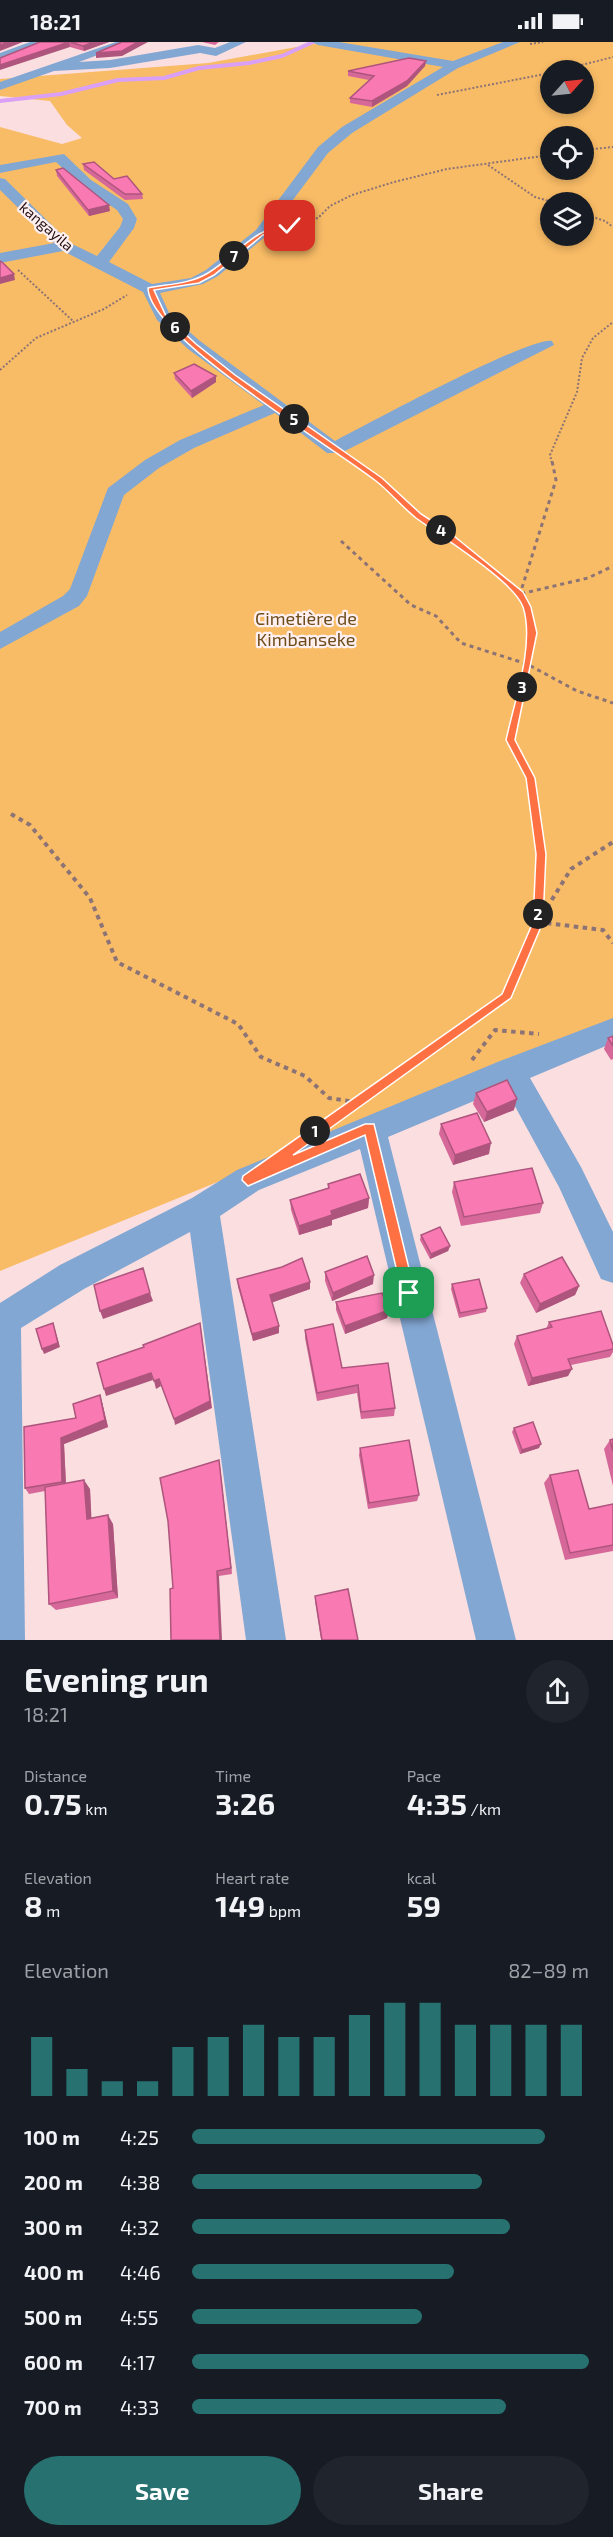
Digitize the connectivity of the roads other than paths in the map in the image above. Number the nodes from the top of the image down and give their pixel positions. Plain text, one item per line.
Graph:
1 (40, 42) edge
2 (127, 42) edge
3 (174, 42) edge
4 (240, 42) edge
5 (318, 42) edge
6 (514, 42) edge
7 (198, 50) junction
8 (3, 54) edge
9 (454, 66) junction
10 (51, 68) junction
11 (0, 86) edge
12 (0, 169) edge
13 (0, 182) edge
14 (6, 196) edge
15 (65, 246) junction
16 (2, 258) edge
17 (99, 264) junction
18 (146, 286) junction
19 (546, 345) dead end
20 (277, 406) junction
21 (53, 611) junction
22 (0, 624) edge
23 (0, 642) edge
24 (613, 1030) edge
25 (510, 1070) junction
26 (363, 1115) junction
27 (203, 1209) junction
28 (613, 1267) edge
29 (2, 1321) edge
30 (5, 1640) edge
31 (266, 1640) edge
32 (496, 1640) edge

1 - 8 street
2 - 10 street
3 - 7 street
4 - 7 street
5 - 9 street
6 - 9 street
7 - 10 street
9 - 18 street
10 - 11 street
12 - 17 street
13 - 14 street, kangayila
14 - 15 street, kangayila
15 - 16 street
15 - 17 street, kangayila
17 - 18 street, kangayila
18 - 20 street
19 - 20 street
20 - 21 street
21 - 22 street
21 - 23 street
24 - 25 street
25 - 26 street
25 - 28 street
26 - 27 street
26 - 32 street
27 - 29 street
27 - 31 street
29 - 30 street

